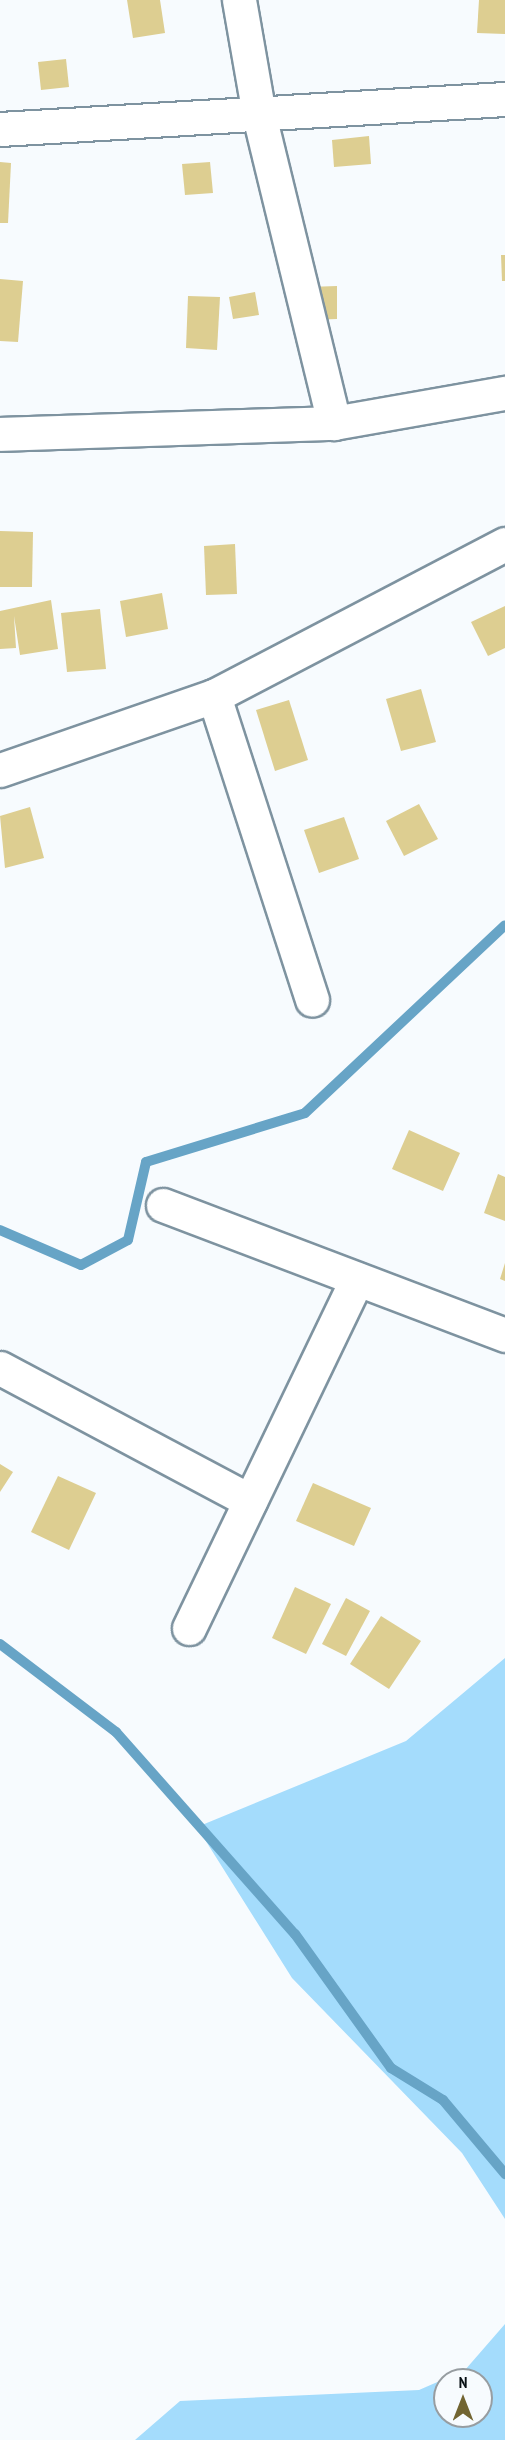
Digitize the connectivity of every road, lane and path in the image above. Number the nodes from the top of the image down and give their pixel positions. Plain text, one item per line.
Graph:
1 (239, 0) edge
2 (505, 99) edge
3 (259, 115) junction
4 (0, 129) edge
5 (505, 393) edge
6 (334, 423) junction
7 (0, 434) edge
8 (505, 544) edge
9 (214, 696) junction
10 (0, 770) edge
11 (312, 1000) dead end
12 (163, 1205) dead end
13 (357, 1279) junction
14 (505, 1335) edge
15 (0, 1368) edge
16 (250, 1501) junction
17 (189, 1628) dead end

1 - 3 street
2 - 3 street
3 - 4 street
3 - 6 street
5 - 6 street
6 - 7 street
8 - 9 street
9 - 10 street
9 - 11 street
12 - 13 street
13 - 14 street
13 - 16 street
15 - 16 street
16 - 17 street

